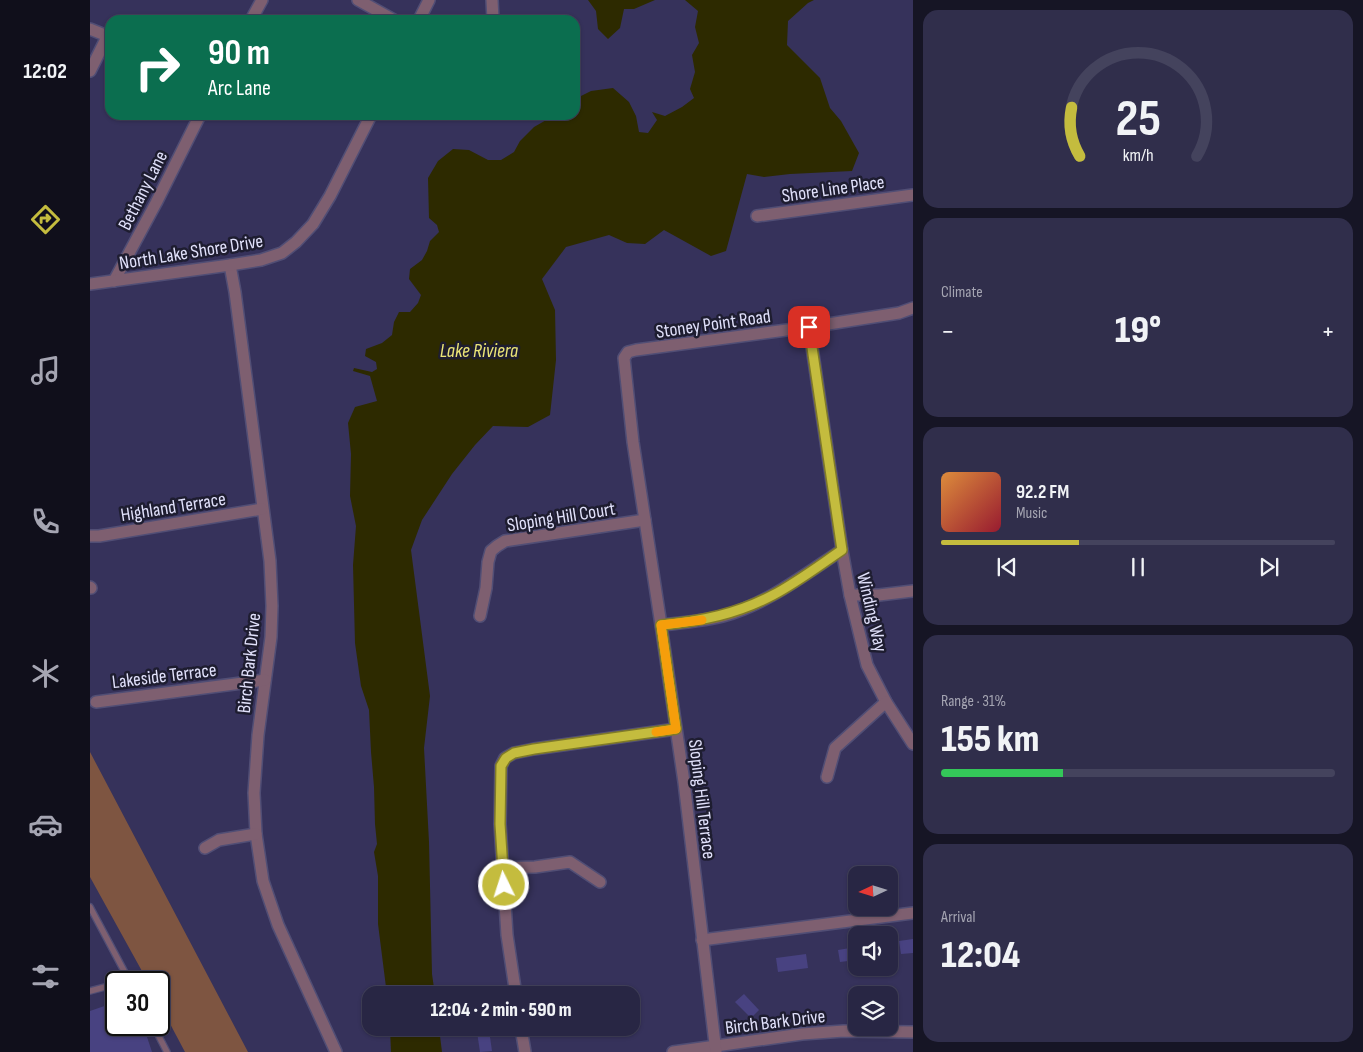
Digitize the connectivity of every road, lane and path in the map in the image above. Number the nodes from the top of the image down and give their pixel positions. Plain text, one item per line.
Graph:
1 (262, 0) edge
2 (358, 0) edge
3 (429, 0) edge
4 (492, 0) edge
5 (254, 15) edge
6 (385, 15) edge
7 (422, 15) edge
8 (493, 15) edge
9 (90, 29) edge
10 (105, 35) edge
11 (105, 43) edge
12 (90, 71) edge
13 (198, 120) edge
14 (368, 120) edge
15 (913, 194) edge
16 (757, 216) dead end
17 (230, 266) junction
18 (114, 281) junction
19 (90, 284) edge
20 (913, 308) edge
21 (809, 327) junction
22 (636, 350) joint
23 (262, 510) junction
24 (645, 520) junction
25 (90, 536) edge
26 (842, 550) junction
27 (913, 592) edge
28 (850, 595) junction
29 (480, 616) dead end
30 (661, 625) junction
31 (265, 680) junction
32 (96, 702) dead end
33 (886, 702) junction
34 (676, 729) junction
35 (913, 744) edge
36 (827, 777) dead end
37 (256, 834) junction
38 (205, 848) dead end
39 (503, 868) junction
40 (600, 882) dead end
41 (90, 907) edge
42 (913, 913) edge
43 (702, 940) junction
44 (125, 971) edge
45 (515, 986) edge
46 (105, 987) edge
47 (90, 991) edge
48 (913, 1032) edge
49 (159, 1036) edge
50 (522, 1036) edge
51 (715, 1049) edge
52 (167, 1052) edge
53 (336, 1052) edge
54 (525, 1052) edge
55 (672, 1052) edge

1 - 5 street
2 - 6 street
3 - 7 street
4 - 8 street
9 - 10 street
11 - 12 street
13 - 18 street, Bethany Lane
14 - 17 street, North Lake Shore Drive
15 - 16 street, Shore Line Place
17 - 18 street, North Lake Shore Drive
17 - 23 street, Birch Bark Drive
18 - 19 street, North Lake Shore Drive
20 - 21 street, Stoney Point Road
21 - 22 street, Stoney Point Road
21 - 26 street, Winding Way
22 - 24 street, Sloping Hill Terrace
23 - 25 street, Highland Terrace
23 - 31 street, Birch Bark Drive
24 - 29 street, Sloping Hill Court
24 - 30 street, Sloping Hill Terrace
26 - 28 street, Winding Way
26 - 30 street
27 - 28 street
28 - 33 street, Winding Way
30 - 34 street, Sloping Hill Terrace
31 - 32 street, Lakeside Terrace
31 - 37 street, Birch Bark Drive
33 - 35 street, Winding Way
33 - 36 street
34 - 39 street
34 - 43 street, Sloping Hill Terrace
37 - 38 street
37 - 53 street, Birch Bark Drive
39 - 40 street
39 - 45 street
41 - 44 lane
42 - 43 street
43 - 51 street, Sloping Hill Terrace
46 - 47 lane
48 - 51 street, Birch Bark Drive
49 - 52 lane
50 - 54 street
51 - 55 street, Birch Bark Drive

